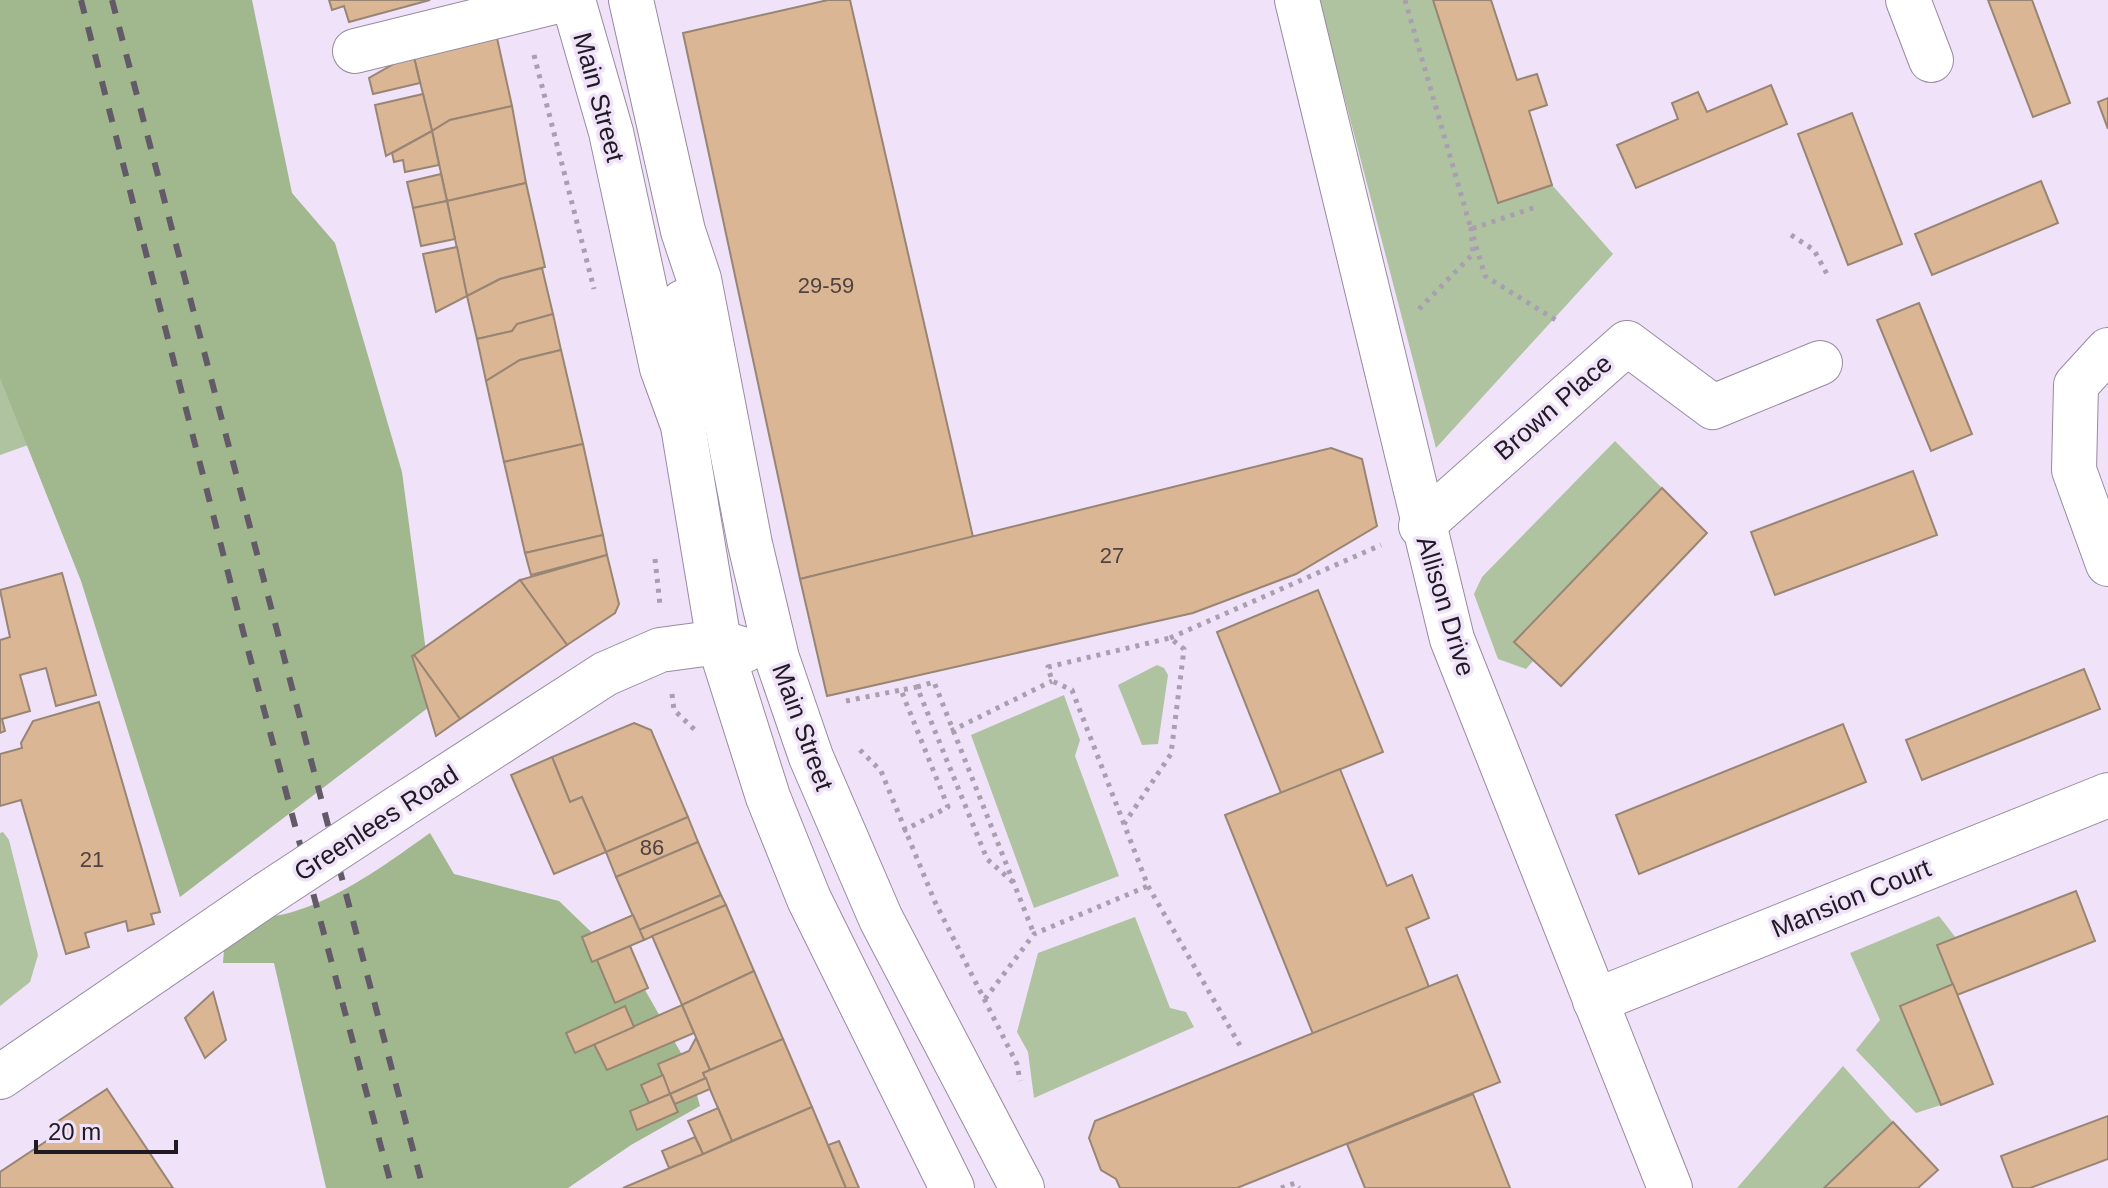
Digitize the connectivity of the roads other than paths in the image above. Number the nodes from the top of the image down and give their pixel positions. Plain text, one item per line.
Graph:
1 (562, 0) edge
2 (573, 0) edge
3 (631, 0) edge
4 (1297, 0) edge
5 (1908, 0) edge
6 (355, 51) dead end
7 (1931, 60) dead end
8 (683, 231) junction
9 (2108, 350) edge
10 (1820, 363) dead end
11 (683, 426) junction
12 (1421, 526) junction
13 (2108, 564) edge
14 (719, 642) junction
15 (777, 658) junction
16 (2108, 795) edge
17 (1595, 1001) junction
18 (0, 1077) edge
19 (952, 1188) edge
20 (1022, 1188) edge
21 (1670, 1188) edge

1 - 6 main road
2 - 11 main road, Main Street
3 - 8 main road, Main Street
4 - 12 main road, Allison Drive
5 - 7 main road
8 - 11 main road, Main Street
8 - 15 main road, Main Street
9 - 13 main road
10 - 12 main road, Brown Place
11 - 14 main road, Main Street
12 - 17 main road, Allison Drive
14 - 15 main road, Greenlees Road
14 - 18 main road, Greenlees Road, bridge
14 - 19 main road, Main Street
15 - 20 main road, Main Street
16 - 17 main road, Mansion Court
17 - 21 main road, Allison Drive

